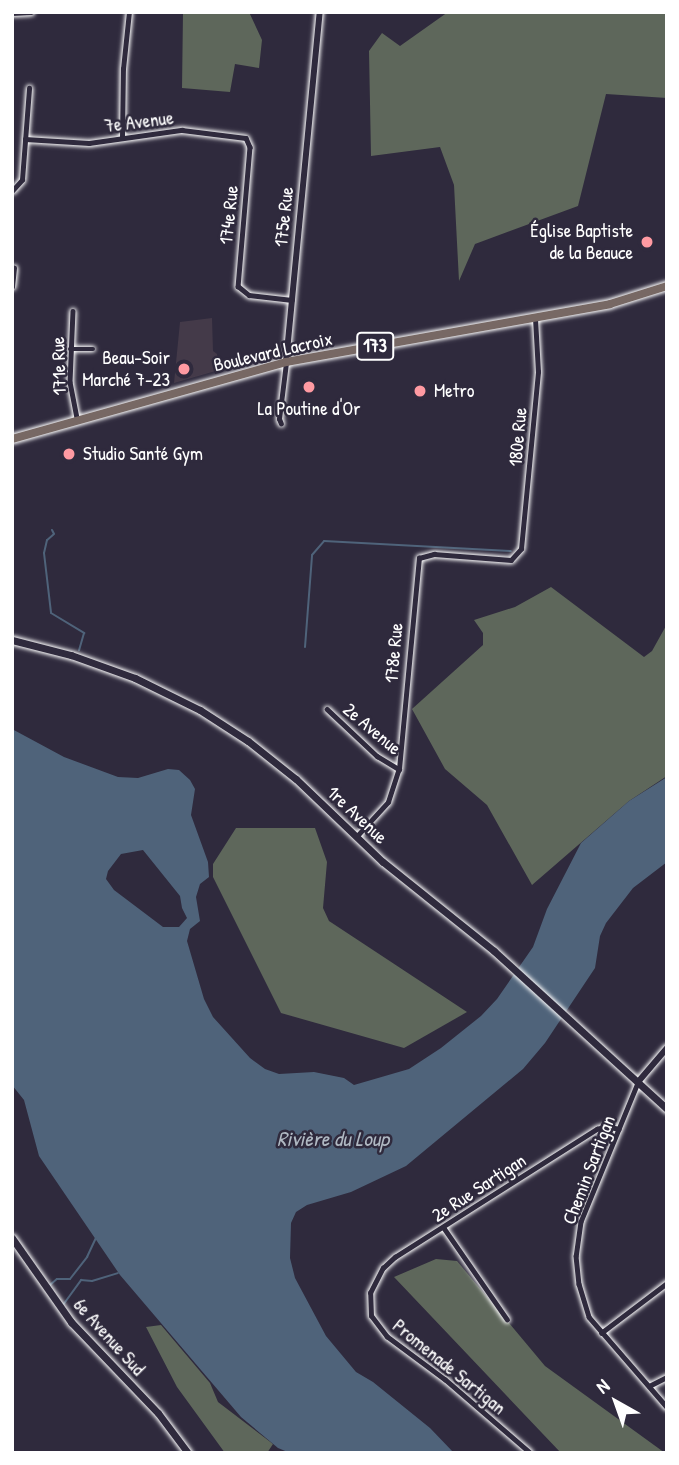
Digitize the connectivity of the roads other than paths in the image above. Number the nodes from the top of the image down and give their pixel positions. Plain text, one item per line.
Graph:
1 (31, 12) edge
2 (128, 12) edge
3 (320, 12) edge
4 (12, 13) edge
5 (29, 88) dead end
6 (122, 137) junction
7 (25, 139) junction
8 (250, 147) joint
9 (12, 191) edge
10 (14, 268) edge
11 (667, 286) edge
12 (12, 287) edge
13 (292, 300) junction
14 (74, 311) dead end
15 (534, 317) junction
16 (70, 349) junction
17 (93, 349) dead end
18 (286, 362) junction
19 (77, 419) junction
20 (281, 424) dead end
21 (12, 439) edge
22 (516, 558) joint
23 (12, 640) edge
24 (327, 709) dead end
25 (399, 769) junction
26 (356, 837) junction
27 (667, 1048) edge
28 (638, 1082) junction
29 (667, 1109) edge
30 (619, 1129) junction
31 (444, 1228) junction
32 (12, 1238) edge
33 (667, 1283) edge
34 (370, 1293) joint
35 (507, 1319) dead end
36 (601, 1333) junction
37 (667, 1377) edge
38 (649, 1386) junction
39 (667, 1407) edge
40 (188, 1453) edge
41 (530, 1453) edge

1 - 4 street
2 - 6 street
3 - 13 street, 175e Rue
5 - 7 street
6 - 7 street, 7e Avenue
6 - 8 street, 7e Avenue
7 - 9 street
8 - 13 street, 174e Rue
10 - 12 street
11 - 15 main road, Boulevard Lacroix / 173
13 - 18 street, 175e Rue
14 - 16 street, 171e Rue
15 - 18 main road, Boulevard Lacroix / 173
15 - 22 street, 180e Rue
16 - 17 street
16 - 19 street, 171e Rue
18 - 19 main road, Boulevard Lacroix / 173
18 - 20 street, 175e Rue
19 - 21 main road, Boulevard Lacroix / 173
22 - 25 street, 178e Rue
23 - 26 main road, 1re Avenue
24 - 25 street, 2e Avenue
25 - 26 street, 178e Rue
26 - 28 main road, 1re Avenue
27 - 28 street
28 - 29 main road, 1re Avenue
28 - 30 street, Chemin Sartigan
30 - 31 street, 2e Rue Sartigan
30 - 36 street, Chemin Sartigan
31 - 34 street, 2e Rue Sartigan
31 - 35 street
32 - 40 main road, 6e Avenue Sud
33 - 36 street
34 - 41 street, Promenade Sartigan
36 - 38 street, Chemin Sartigan
37 - 38 street
38 - 39 street, Chemin Sartigan

